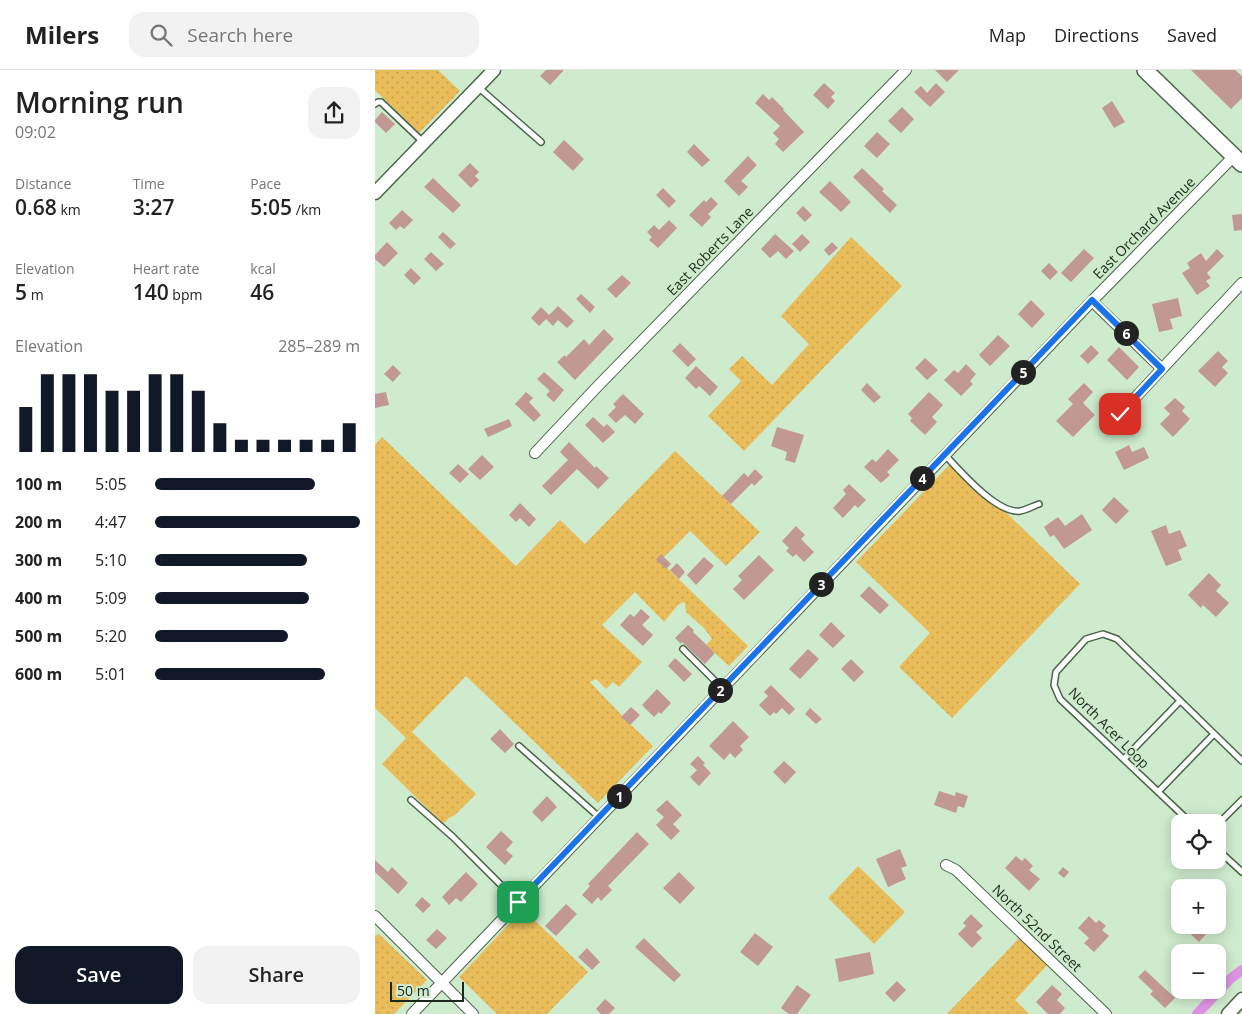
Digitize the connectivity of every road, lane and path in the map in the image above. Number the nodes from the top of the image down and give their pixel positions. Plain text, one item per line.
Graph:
1 (494, 70) edge
2 (906, 70) edge
3 (1145, 70) edge
4 (478, 86) junction
5 (375, 104) edge
6 (424, 142) junction
7 (541, 142) dead end
8 (1238, 160) edge
9 (375, 193) edge
10 (1242, 283) edge
11 (1092, 300) junction
12 (1162, 369) junction
13 (1120, 414) dead end
14 (535, 453) dead end
15 (944, 455) junction
16 (1039, 504) dead end
17 (683, 649) dead end
18 (722, 688) junction
19 (1180, 701) junction
20 (1214, 734) junction
21 (519, 746) dead end
22 (1124, 759) junction
23 (1242, 761) edge
24 (1158, 792) junction
25 (411, 800) dead end
26 (1242, 800) edge
27 (1181, 814) edge
28 (1226, 816) edge
29 (599, 817) junction
30 (1226, 857) edge
31 (946, 865) dead end
32 (1242, 872) edge
33 (518, 902) junction
34 (375, 916) edge
35 (441, 984) junction
36 (1242, 999) edge
37 (412, 1014) edge
38 (473, 1014) edge
39 (1107, 1014) edge
40 (1228, 1014) edge

1 - 4 street
2 - 14 street, East Roberts Lane
3 - 8 main road
4 - 6 street
4 - 7 lane
5 - 6 lane
6 - 9 street
8 - 11 street, East Orchard Avenue
10 - 12 street
11 - 12 street
11 - 15 street, East Orchard Avenue
12 - 13 street
15 - 16 lane
15 - 18 street, East Orchard Avenue
17 - 18 lane
18 - 29 street, East Orchard Avenue
19 - 20 lane, North Acer Loop
19 - 22 lane
19 - 22 lane, North Acer Loop
20 - 23 lane, North Acer Loop
20 - 24 lane
21 - 29 lane
22 - 24 lane, North Acer Loop
24 - 27 lane, North Acer Loop
25 - 33 lane
26 - 28 lane
29 - 33 street, East Orchard Avenue
30 - 32 lane
31 - 39 street, North 52nd Street
33 - 35 street, East Orchard Avenue
34 - 35 street
35 - 37 street, East Orchard Avenue
35 - 38 street
36 - 40 street

